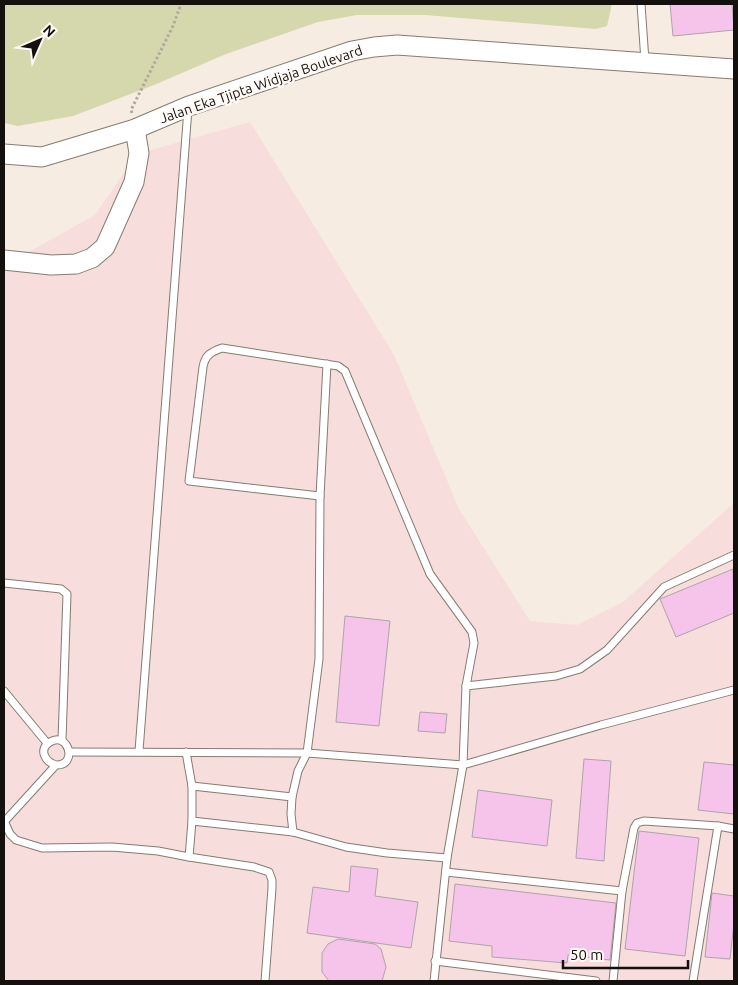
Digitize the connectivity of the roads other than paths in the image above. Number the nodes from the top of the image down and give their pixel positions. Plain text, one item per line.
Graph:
1 (641, 4) edge
2 (645, 63) junction
3 (734, 69) edge
4 (189, 106) junction
5 (135, 129) junction
6 (4, 154) edge
7 (4, 260) edge
8 (327, 364) junction
9 (320, 496) junction
10 (734, 555) edge
11 (4, 584) edge
12 (466, 686) junction
13 (734, 690) edge
14 (4, 691) edge
15 (62, 740) junction
16 (48, 743) junction
17 (139, 751) junction
18 (70, 752) junction
19 (186, 752) junction
20 (307, 753) junction
21 (463, 765) junction
22 (56, 766) junction
23 (192, 786) junction
24 (292, 797) junction
25 (4, 821) edge
26 (192, 821) junction
27 (718, 826) junction
28 (734, 830) edge
29 (294, 832) junction
30 (189, 857) junction
31 (447, 858) junction
32 (446, 872) junction
33 (622, 891) junction
34 (435, 961) junction
35 (265, 981) edge
36 (434, 981) edge
37 (596, 981) edge
38 (613, 981) edge
39 (693, 981) edge

1 - 2 lane
2 - 3 street, Jalan Eka Tjipta Widjaja Boulevard
2 - 4 street, Jalan Eka Tjipta Widjaja Boulevard
4 - 5 street, Jalan Eka Tjipta Widjaja Boulevard
4 - 17 lane
5 - 6 street, Jalan Eka Tjipta Widjaja Boulevard
5 - 7 street
8 - 9 lane
8 - 9 lane
8 - 12 lane
9 - 20 lane
10 - 12 lane
11 - 15 lane
12 - 21 lane
13 - 21 lane
14 - 16 lane
15 - 16 lane
15 - 18 lane
16 - 22 lane
17 - 18 lane
17 - 19 lane
18 - 22 lane
19 - 20 lane
19 - 23 lane
20 - 21 lane
20 - 24 lane
21 - 31 lane
22 - 25 lane
23 - 24 lane
23 - 26 lane
24 - 29 lane
25 - 30 lane
26 - 29 lane
26 - 30 lane
27 - 28 lane
27 - 33 lane
27 - 39 lane
29 - 31 lane
30 - 35 lane
31 - 32 lane
32 - 33 lane
32 - 34 lane
33 - 38 lane
34 - 36 lane
34 - 37 lane

